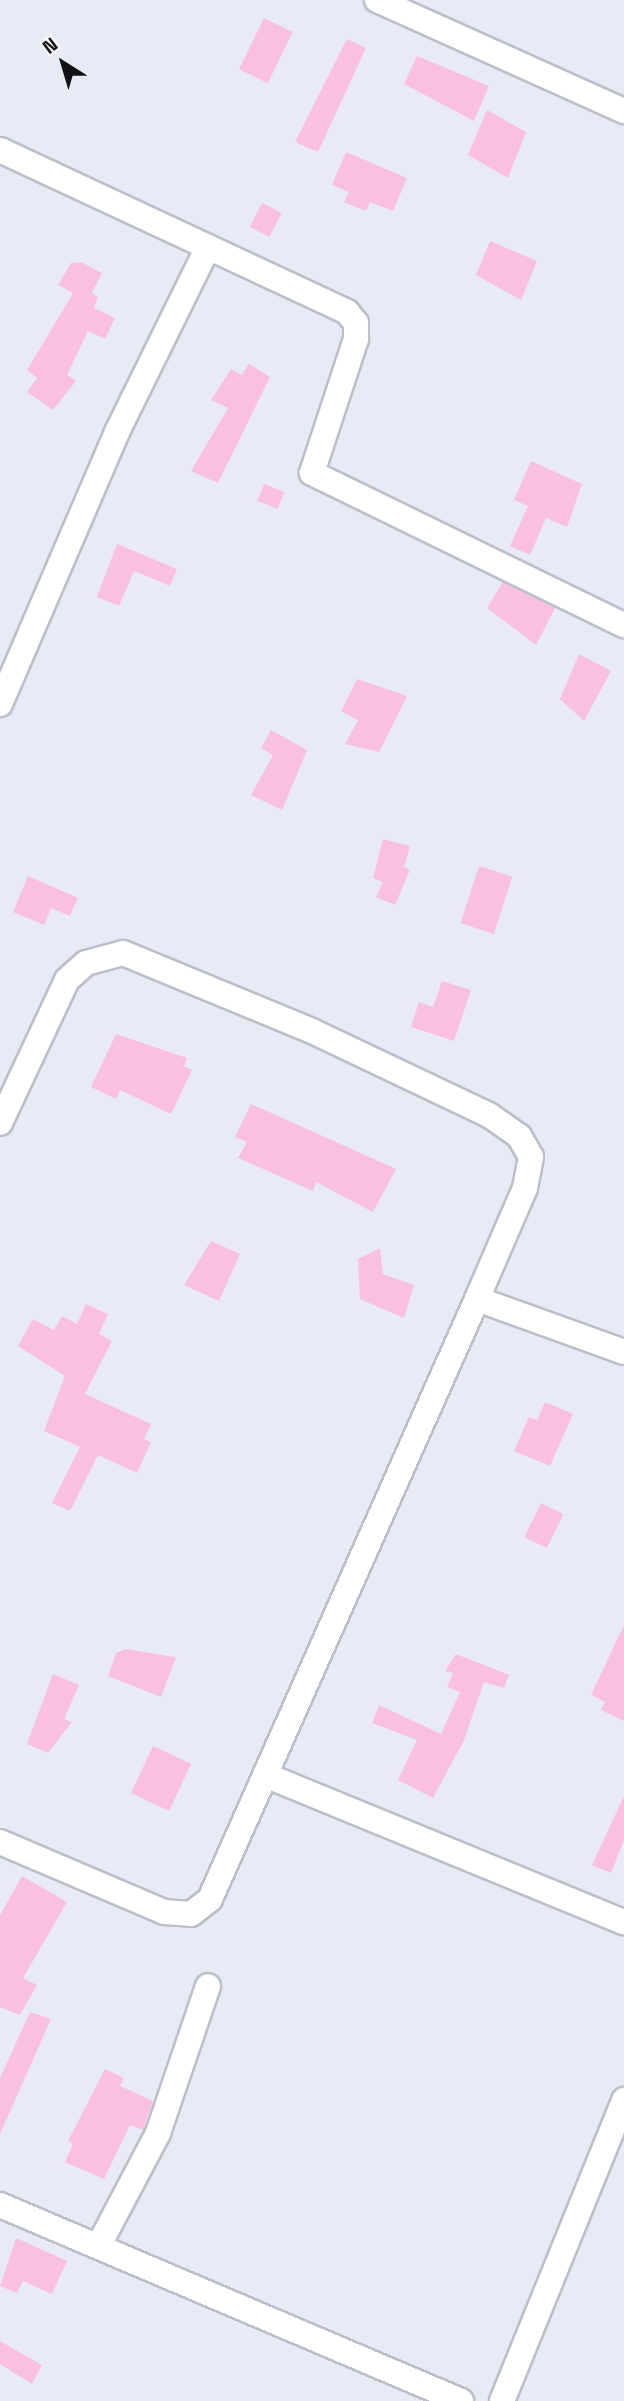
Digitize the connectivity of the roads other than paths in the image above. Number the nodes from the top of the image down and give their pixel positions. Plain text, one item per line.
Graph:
1 (377, 0) edge
2 (624, 111) edge
3 (0, 150) edge
4 (208, 247) junction
5 (624, 625) edge
6 (0, 704) edge
7 (6, 1094) edge
8 (0, 1123) edge
9 (477, 1299) junction
10 (624, 1352) edge
11 (265, 1775) junction
12 (0, 1842) edge
13 (624, 1922) edge
14 (208, 1986) dead end
15 (624, 2100) edge
16 (616, 2141) edge
17 (0, 2205) edge
18 (99, 2245) junction
19 (461, 2401) edge
20 (502, 2401) edge

1 - 2 street
3 - 4 street
4 - 5 street
4 - 6 street
7 - 8 street
7 - 9 street
9 - 10 street
9 - 11 street
11 - 12 street
11 - 13 street
14 - 18 street
15 - 16 street
16 - 20 street
17 - 18 street
18 - 19 street

